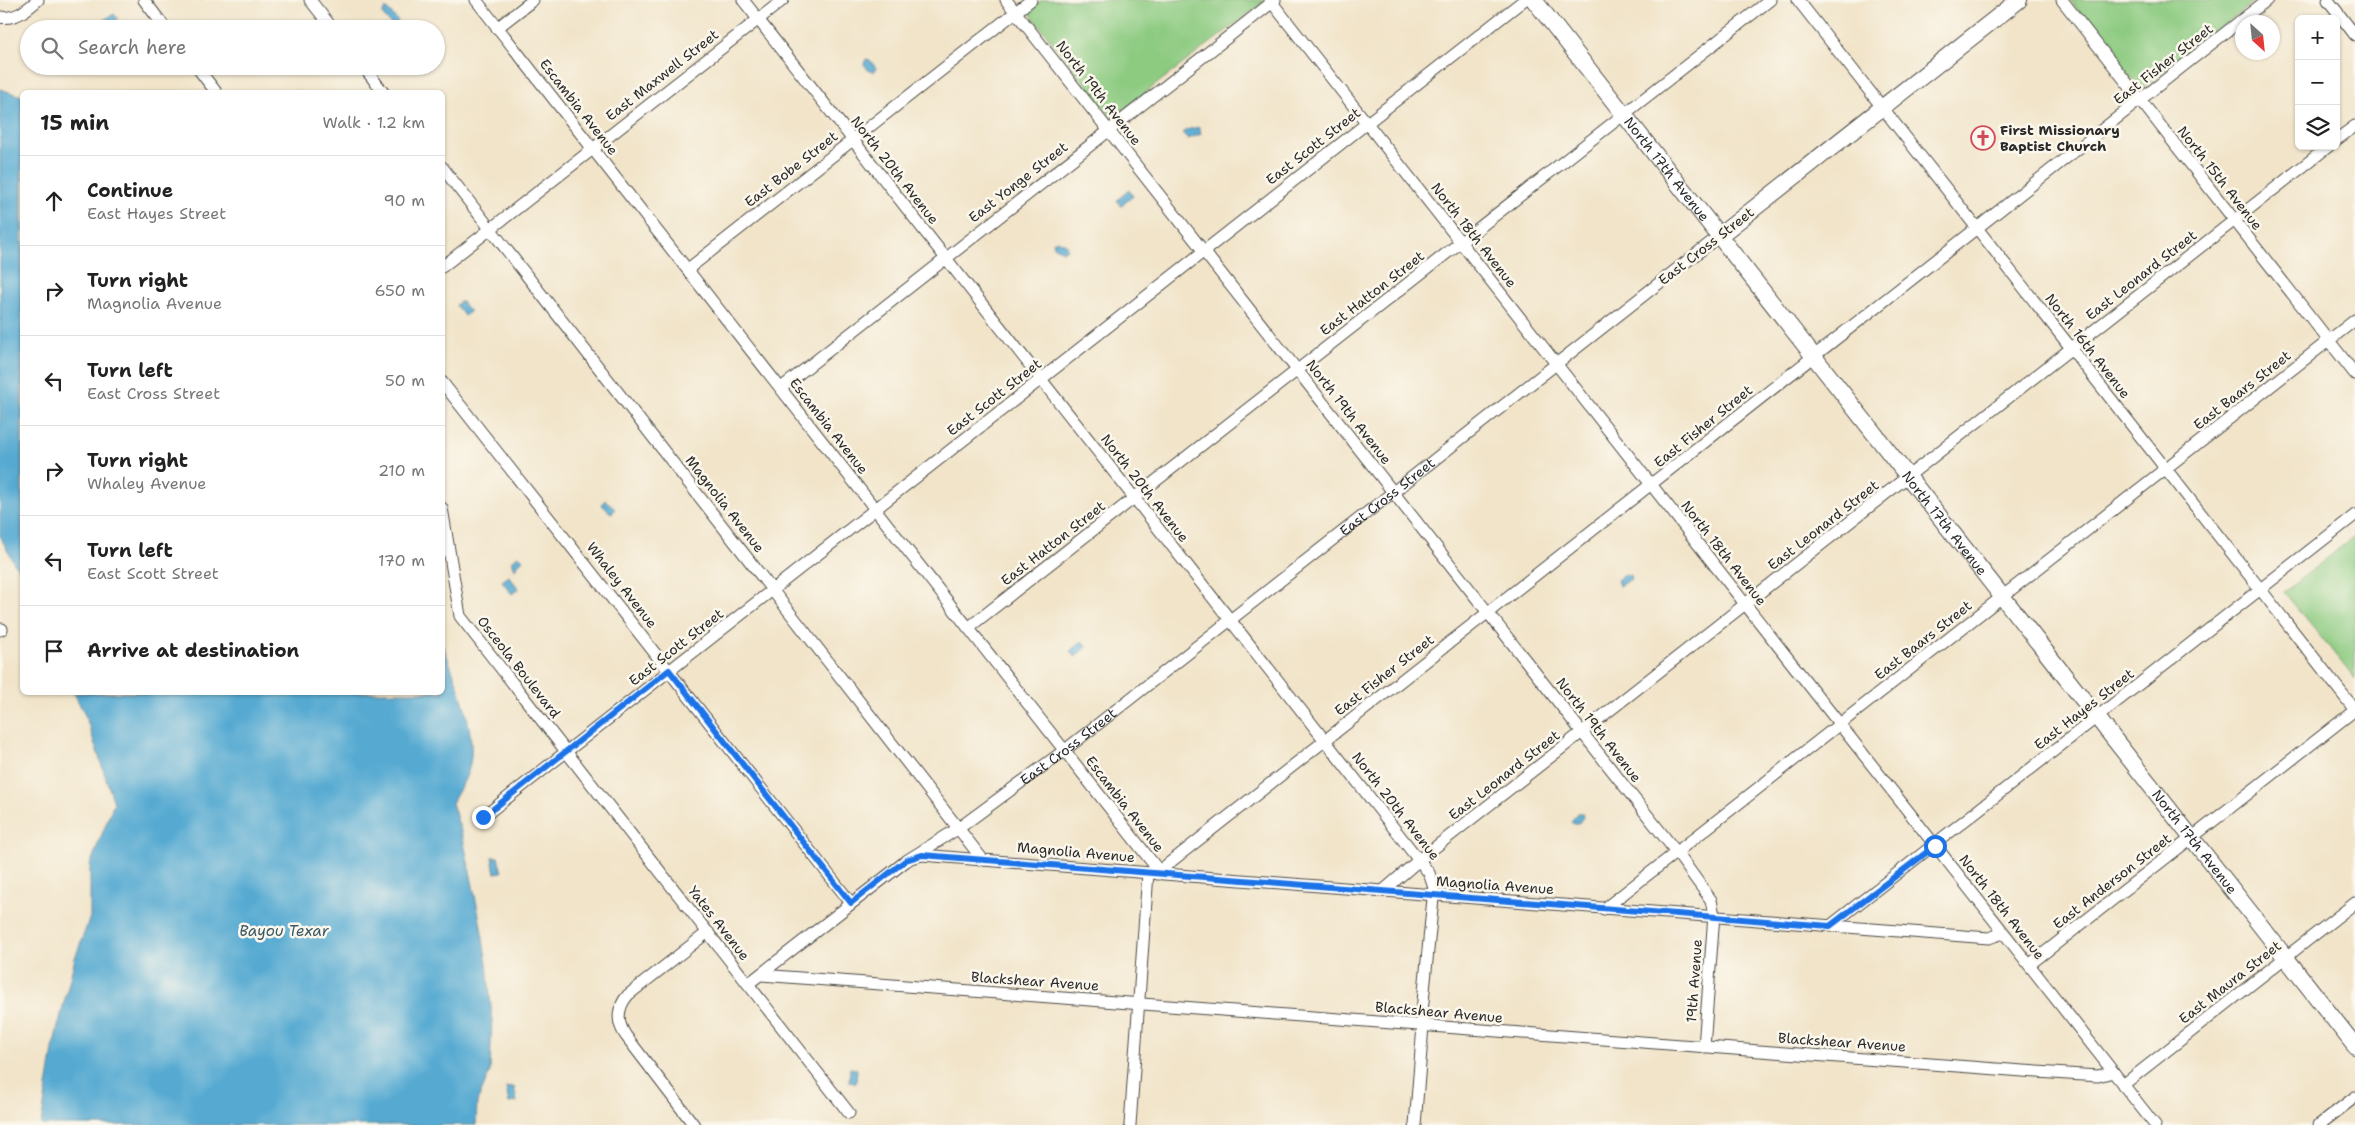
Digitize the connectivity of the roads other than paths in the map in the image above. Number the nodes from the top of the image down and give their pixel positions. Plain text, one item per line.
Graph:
1 (38, 0) edge
2 (144, 0) edge
3 (310, 0) edge
4 (476, 0) edge
5 (533, 0) edge
6 (743, 0) edge
7 (783, 0) edge
8 (1006, 0) edge
9 (1031, 0) edge
10 (1524, 0) edge
11 (1534, 0) edge
12 (1770, 0) edge
13 (1798, 0) edge
14 (2020, 0) edge
15 (2062, 0) edge
16 (2267, 0) edge
17 (2328, 0) edge
18 (1272, 1) edge
19 (1016, 12) junction
20 (0, 17) edge
21 (758, 19) junction
22 (159, 20) edge
23 (326, 20) edge
24 (497, 28) junction
25 (2355, 35) edge
26 (203, 75) edge
27 (370, 75) edge
28 (214, 90) edge
29 (381, 90) edge
30 (2140, 100) junction
31 (1882, 108) junction
32 (1624, 114) junction
33 (1367, 123) junction
34 (2355, 126) edge
35 (1109, 130) junction
36 (2340, 137) edge
37 (852, 140) junction
38 (593, 149) junction
39 (2324, 150) edge
40 (445, 171) edge
41 (2234, 220) junction
42 (491, 229) junction
43 (1977, 229) junction
44 (1719, 236) junction
45 (1460, 243) junction
46 (1204, 251) junction
47 (945, 258) junction
48 (445, 265) edge
49 (688, 270) junction
50 (2355, 320) edge
51 (2329, 340) junction
52 (2071, 349) junction
53 (1814, 356) junction
54 (1556, 364) junction
55 (1297, 371) junction
56 (2355, 374) edge
57 (1040, 379) junction
58 (445, 386) edge
59 (780, 388) junction
60 (2165, 469) junction
61 (1908, 476) junction
62 (1651, 486) junction
63 (1393, 492) junction
64 (1134, 498) junction
65 (875, 509) junction
66 (2355, 515) edge
67 (445, 526) edge
68 (772, 590) junction
69 (2260, 590) junction
70 (2003, 597) junction
71 (1745, 604) junction
72 (1488, 613) junction
73 (1230, 620) junction
74 (968, 628) junction
75 (669, 670) junction
76 (2355, 710) edge
77 (2098, 718) junction
78 (1839, 724) junction
79 (1582, 733) junction
80 (1325, 740) junction
81 (1064, 750) junction
82 (566, 752) junction
83 (483, 817) dead end
84 (959, 828) junction
85 (2192, 837) junction
86 (1935, 846) junction
87 (1677, 853) junction
88 (906, 860) junction
89 (983, 860) junction
90 (1419, 860) junction
91 (1155, 873) junction
92 (1383, 891) junction
93 (1433, 896) junction
94 (851, 903) junction
95 (2355, 903) edge
96 (1604, 909) junction
97 (1714, 917) junction
98 (1830, 926) junction
99 (708, 932) junction
100 (2003, 933) junction
101 (2286, 958) junction
102 (2029, 966) junction
103 (761, 975) junction
104 (748, 984) junction
105 (1139, 1004) junction
106 (1424, 1026) junction
107 (2355, 1046) edge
108 (1704, 1047) junction
109 (2113, 1072) junction
110 (2123, 1085) junction
111 (2355, 1097) edge
112 (849, 1113) dead end
113 (694, 1125) edge
114 (1130, 1125) edge
115 (1415, 1125) edge
116 (2155, 1125) edge
117 (2319, 1125) edge

1 - 20 street
2 - 22 street
3 - 23 street
4 - 24 street, Escambia Avenue
5 - 24 street
6 - 21 street, North 20th Avenue
7 - 21 street, East Maxwell Street
8 - 19 street, North 19th Avenue
9 - 19 street, East Bobe Street
10 - 33 street, East Scott Street
11 - 32 street, North 17th Avenue
12 - 32 street, East Hatton Street
13 - 31 street, North 16th Avenue
14 - 31 street, East Cross Street
15 - 30 street, North 15th Avenue
16 - 30 street, East Fisher Street
17 - 25 street
18 - 33 street, North 18th Avenue
18 - 35 street, East Yonge Street
19 - 35 street, North 19th Avenue
19 - 37 street, East Bobe Street
21 - 37 street, North 20th Avenue
21 - 38 street, East Maxwell Street
24 - 38 street, Escambia Avenue
26 - 28 street
27 - 29 street
30 - 41 street, North 15th Avenue
30 - 43 street, East Fisher Street
31 - 43 street, North 16th Avenue
31 - 44 street, East Cross Street
32 - 44 street, North 17th Avenue
32 - 45 street, East Hatton Street
33 - 45 street, North 18th Avenue
33 - 46 street, East Scott Street
34 - 36 street
35 - 46 street, North 19th Avenue
35 - 47 street, East Yonge Street
37 - 47 street, North 20th Avenue
37 - 49 street, East Bobe Street
38 - 42 street, East Maxwell Street
38 - 49 street, Escambia Avenue
39 - 41 street, East Leonard Street
40 - 42 street, Magnolia Avenue
41 - 51 street, North 15th Avenue
41 - 52 street, East Leonard Street
42 - 48 street, East Maxwell Street
42 - 68 street, Magnolia Avenue
43 - 52 street, North 16th Avenue
43 - 53 street, East Fisher Street
44 - 53 street, North 17th Avenue
44 - 54 street, East Cross Street
45 - 54 street, North 18th Avenue
45 - 55 street, East Hatton Street
46 - 55 street, North 19th Avenue
46 - 57 street, East Scott Street
47 - 57 street, North 20th Avenue
47 - 59 street, East Yonge Street
49 - 59 street, Escambia Avenue
50 - 51 street, East Baars Street
51 - 56 street, North 15th Avenue
51 - 60 street, East Baars Street
52 - 60 street, North 16th Avenue
52 - 61 street, East Leonard Street
53 - 61 street, North 17th Avenue
53 - 62 street, East Fisher Street
54 - 62 street, North 18th Avenue
54 - 63 street, East Cross Street
55 - 63 street, North 19th Avenue
55 - 64 street, East Hatton Street
57 - 64 street, North 20th Avenue
57 - 65 street, East Scott Street
58 - 75 street, Whaley Avenue
59 - 65 street, Escambia Avenue
60 - 69 street, North 16th Avenue
60 - 70 street, East Baars Street
61 - 70 street, North 17th Avenue
61 - 71 street, East Leonard Street
62 - 71 street, North 18th Avenue
62 - 72 street, East Fisher Street
63 - 72 street, North 19th Avenue
63 - 73 street, East Cross Street
64 - 73 street, North 20th Avenue
64 - 74 street, East Hatton Street
65 - 68 street, East Scott Street
65 - 74 street, Escambia Avenue
66 - 69 street, East Hayes Street
67 - 82 street, Osceola Boulevard
68 - 75 street, East Scott Street
68 - 84 street, Magnolia Avenue
69 - 76 street, North 16th Avenue
69 - 77 street, East Hayes Street
70 - 77 street, North 17th Avenue
70 - 78 street, East Baars Street
71 - 78 street, North 18th Avenue
71 - 79 street, East Leonard Street
72 - 79 street, North 19th Avenue
72 - 80 street, East Fisher Street
73 - 80 street, North 20th Avenue
73 - 81 street, East Cross Street
74 - 81 street, Escambia Avenue
75 - 82 street, East Scott Street
75 - 94 street, Whaley Avenue
76 - 85 street, East Anderson Street
77 - 85 street, North 17th Avenue
77 - 86 street, East Hayes Street
78 - 86 street, North 18th Avenue
78 - 87 street, East Baars Street
79 - 87 street, North 19th Avenue
79 - 90 street, East Leonard Street
80 - 90 street, North 20th Avenue
80 - 91 street, East Fisher Street
81 - 84 street, East Cross Street
81 - 91 street, Escambia Avenue
82 - 83 street, East Scott Street
82 - 99 street, Yates Avenue
84 - 88 street, East Cross Street
84 - 89 street, Magnolia Avenue
85 - 101 street, North 17th Avenue
85 - 102 street, East Anderson Street
86 - 98 street, East Hayes Street
86 - 100 street, North 18th Avenue
87 - 96 street, East Baars Street
87 - 97 street, North 19th Avenue
88 - 89 street, Magnolia Avenue
88 - 94 street, East Cross Street
89 - 91 street, Magnolia Avenue
90 - 92 street, East Leonard Street
90 - 93 street, North 20th Avenue
91 - 92 street, Magnolia Avenue
91 - 105 street, Escambia Avenue
92 - 93 street, Magnolia Avenue
93 - 96 street, Magnolia Avenue
93 - 106 street, North 20th Avenue
94 - 103 street, East Cross Street
95 - 101 street, East Maura Street
96 - 97 street, Magnolia Avenue
97 - 98 street, Magnolia Avenue
97 - 108 street, 19th Avenue
98 - 100 street, Magnolia Avenue
99 - 104 street, Yates Avenue
99 - 113 street
100 - 102 street, North 18th Avenue
101 - 107 street, North 17th Avenue
101 - 110 street, East Maura Street
102 - 109 street, North 18th Avenue
103 - 104 street, East Cross Street
103 - 105 street, Blackshear Avenue
104 - 112 street, Yates Avenue
105 - 106 street, Blackshear Avenue
105 - 114 street, Escambia Avenue
106 - 108 street, Blackshear Avenue
106 - 115 street, North 20th Avenue
108 - 109 street, Blackshear Avenue
109 - 110 street, North 18th Avenue
110 - 116 street, North 18th Avenue
111 - 117 street

